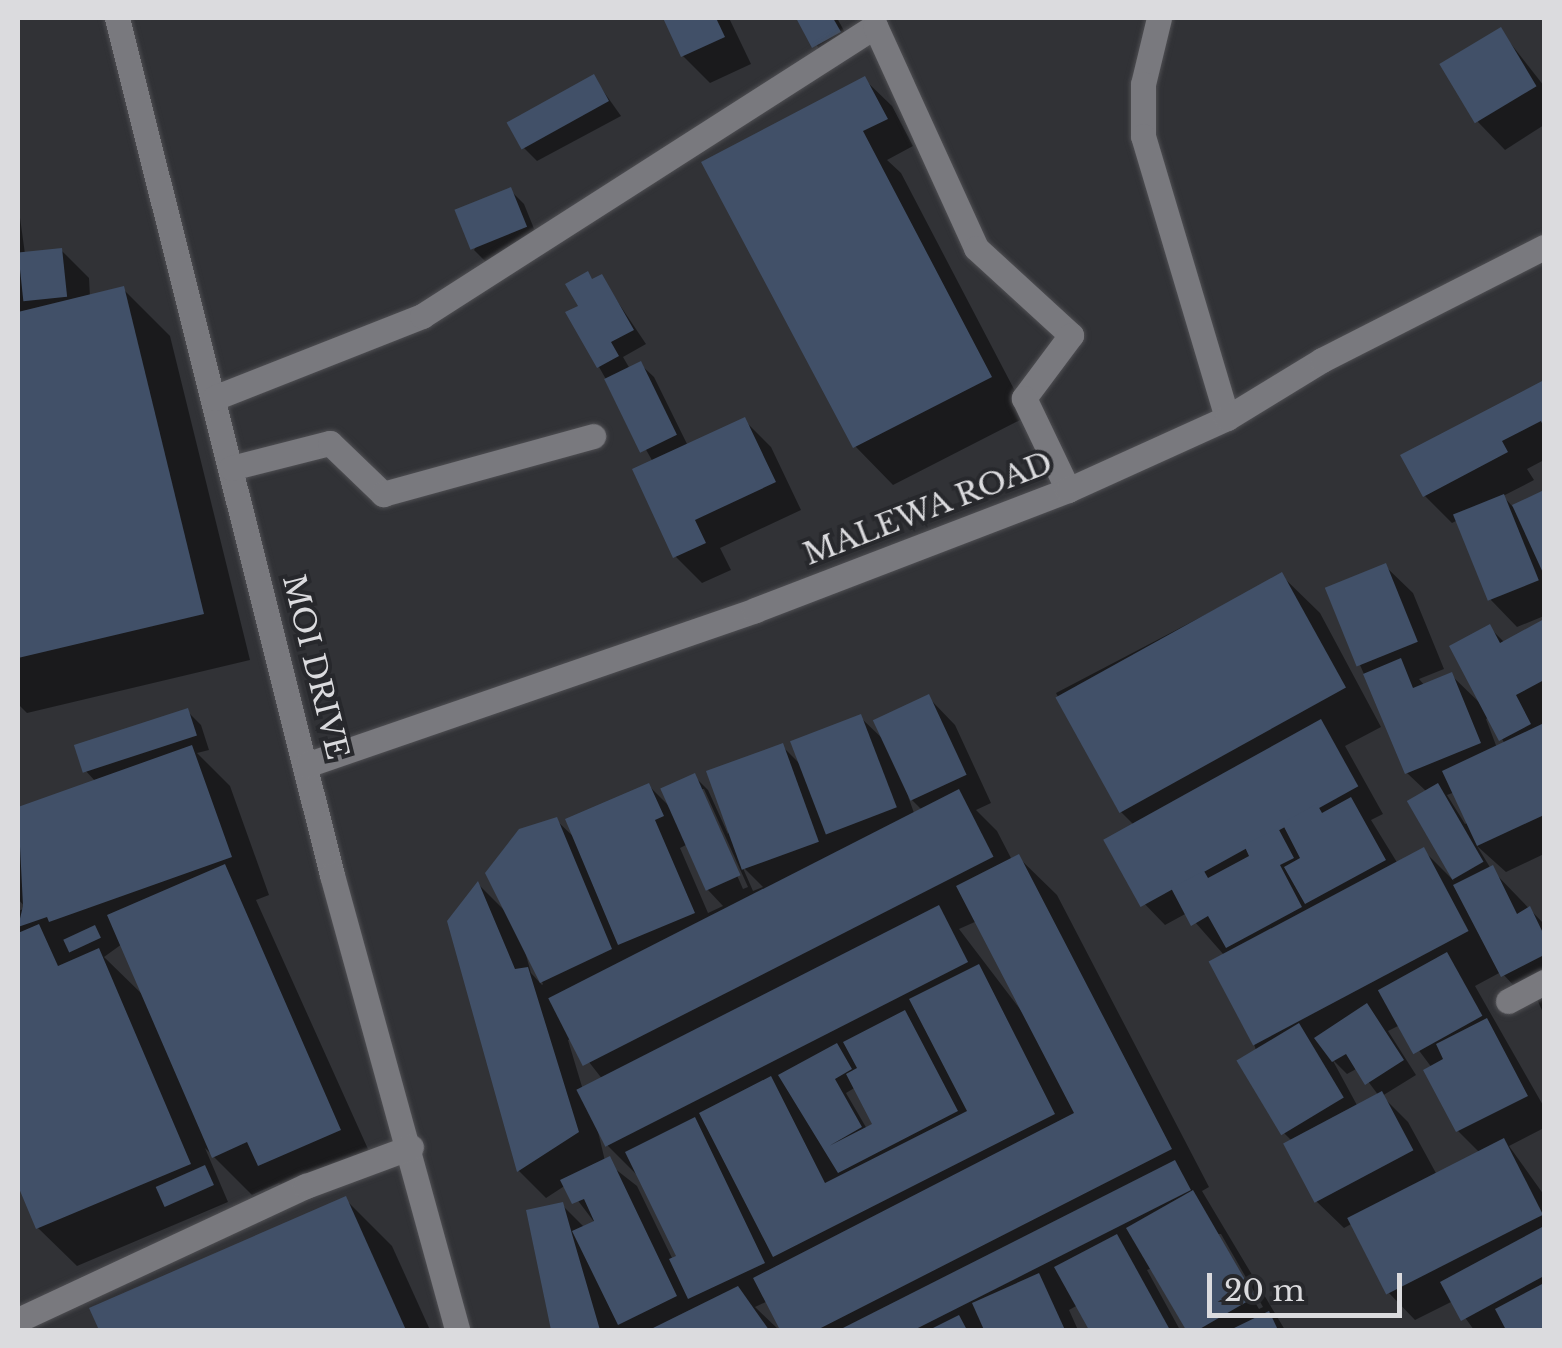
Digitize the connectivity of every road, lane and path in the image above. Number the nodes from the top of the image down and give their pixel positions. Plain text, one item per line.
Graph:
1 (117, 18) edge
2 (1160, 18) edge
3 (1544, 248) edge
4 (214, 398) junction
5 (1227, 418) junction
6 (593, 436) dead end
7 (231, 468) junction
8 (1068, 490) junction
9 (306, 765) junction
10 (1544, 982) edge
11 (1508, 1001) dead end
12 (411, 1148) junction
13 (18, 1320) edge
14 (457, 1330) edge

1 - 4 street, MOI DRIVE
2 - 5 street
3 - 5 street, MALEWA ROAD
4 - 7 street, MOI DRIVE
4 - 8 street
5 - 8 street, MALEWA ROAD
6 - 7 street
7 - 9 street, MOI DRIVE
8 - 9 street, MALEWA ROAD
9 - 12 street, MOI DRIVE
10 - 11 street
12 - 13 street
12 - 14 street, MOI DRIVE

